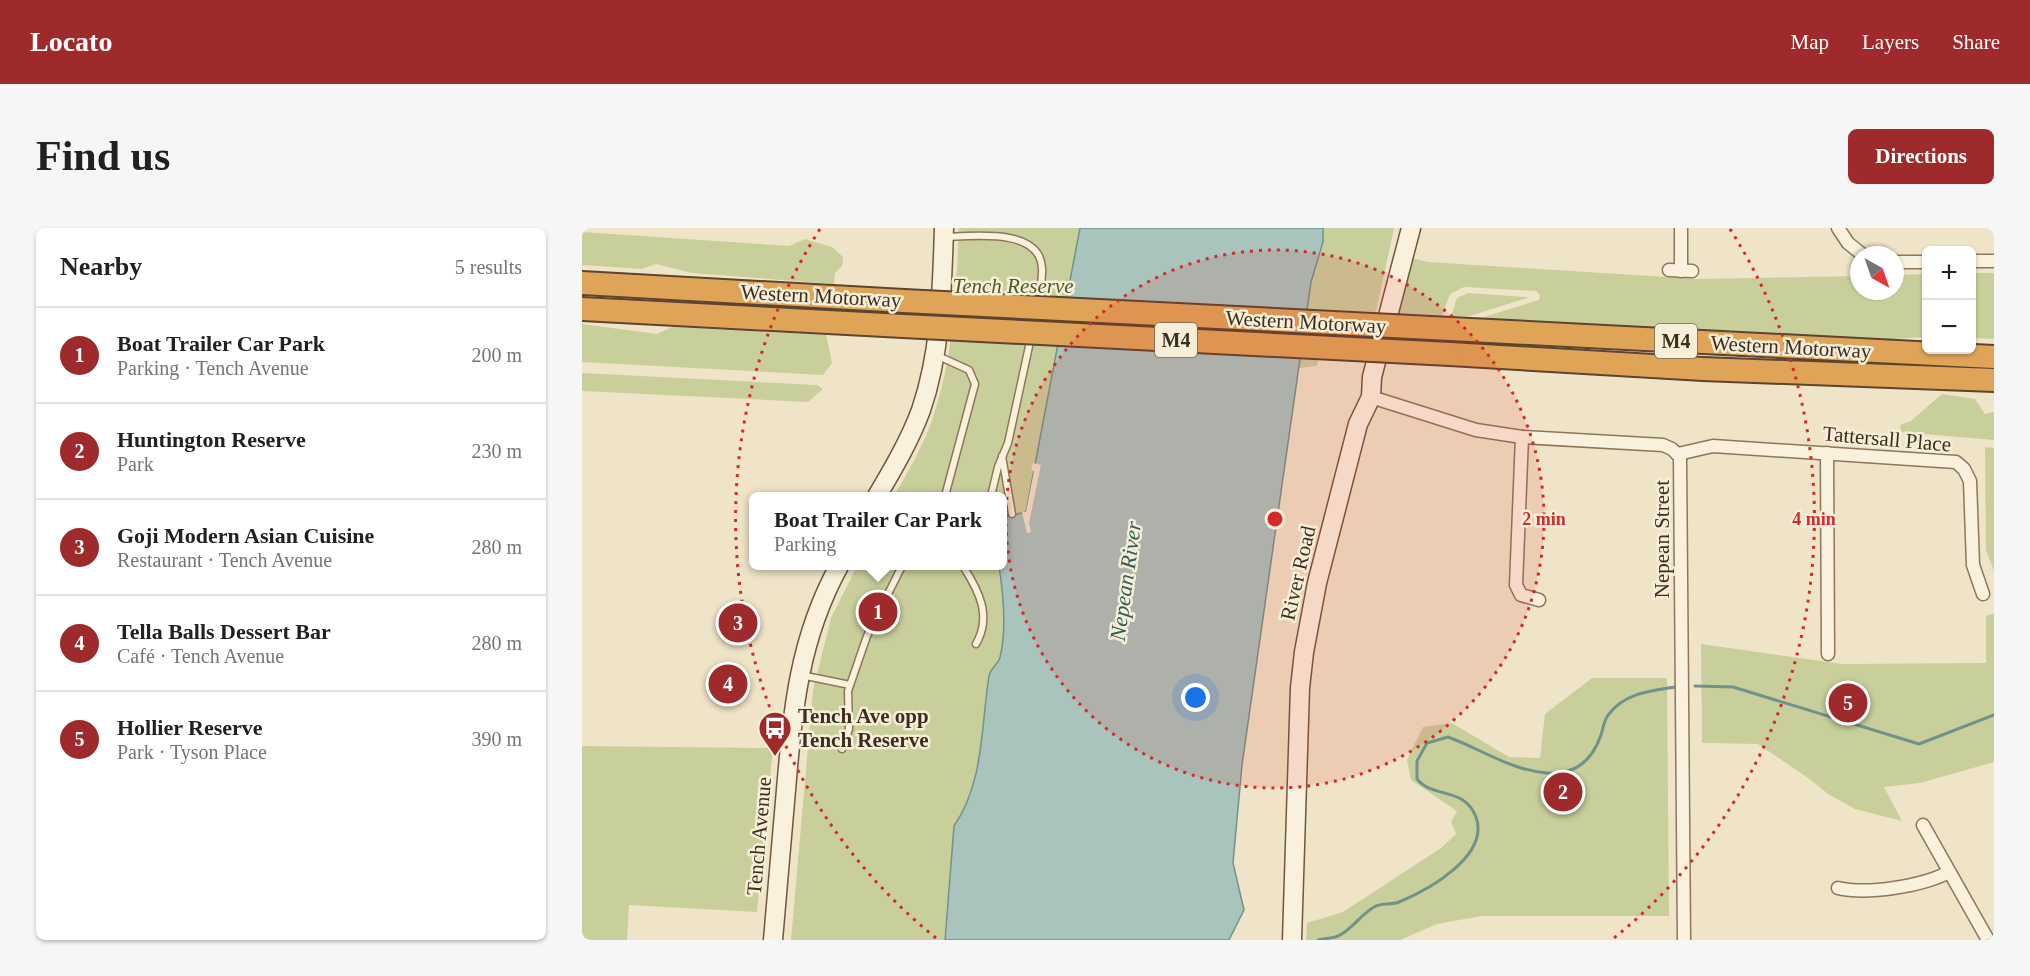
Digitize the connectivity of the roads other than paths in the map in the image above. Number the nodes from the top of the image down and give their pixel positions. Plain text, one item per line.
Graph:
1 (1411, 228) edge
2 (1681, 228) edge
3 (1838, 228) edge
4 (943, 232) edge
5 (1852, 246) edge
6 (1976, 261) edge
7 (1994, 261) edge
8 (1904, 262) edge
9 (1922, 262) edge
10 (1680, 271) dead end
11 (582, 283) edge
12 (582, 309) edge
13 (1976, 347) edge
14 (1994, 348) edge
15 (1922, 349) edge
16 (1900, 352) junction
17 (935, 354) junction
18 (1994, 357) edge
19 (1896, 375) junction
20 (1994, 380) edge
21 (1994, 389) edge
22 (1371, 397) junction
23 (1522, 437) junction
24 (1827, 453) junction
25 (1678, 454) junction
26 (1002, 455) junction
27 (879, 492) edge
28 (946, 492) edge
29 (992, 492) edge
30 (1012, 514) dead end
31 (837, 570) edge
32 (900, 570) edge
33 (965, 570) edge
34 (1983, 594) dead end
35 (1539, 600) dead end
36 (976, 644) dead end
37 (1828, 654) dead end
38 (799, 675) junction
39 (850, 685) junction
40 (842, 749) dead end
41 (1923, 825) dead end
42 (1949, 872) junction
43 (1838, 888) dead end
44 (773, 940) edge
45 (1292, 940) edge
46 (1684, 940) edge
47 (1988, 940) edge

1 - 22 street, River Road
2 - 10 street
3 - 5 street
4 - 17 street
4 - 26 lane
6 - 7 street
8 - 9 street
11 - 16 highway, Western Motorway / M4, bridge
12 - 19 highway, Western Motorway / M4, bridge
13 - 14 highway
15 - 16 highway
16 - 18 highway, Western Motorway / M4
17 - 27 street
17 - 28 lane
19 - 20 highway, Western Motorway / M4
19 - 21 highway, M4
22 - 23 street, Nepean Street
22 - 45 street, River Road
23 - 25 street, Nepean Street
23 - 35 street
24 - 25 street, Tattersall Place
24 - 34 street, Tattersall Place
24 - 37 street
25 - 46 street, Nepean Street
26 - 29 lane
26 - 30 lane
31 - 38 street, Tench Avenue
32 - 39 lane
33 - 36 lane
38 - 39 lane
38 - 44 street, Tench Avenue
39 - 40 lane
41 - 42 street
42 - 43 street
42 - 47 street

